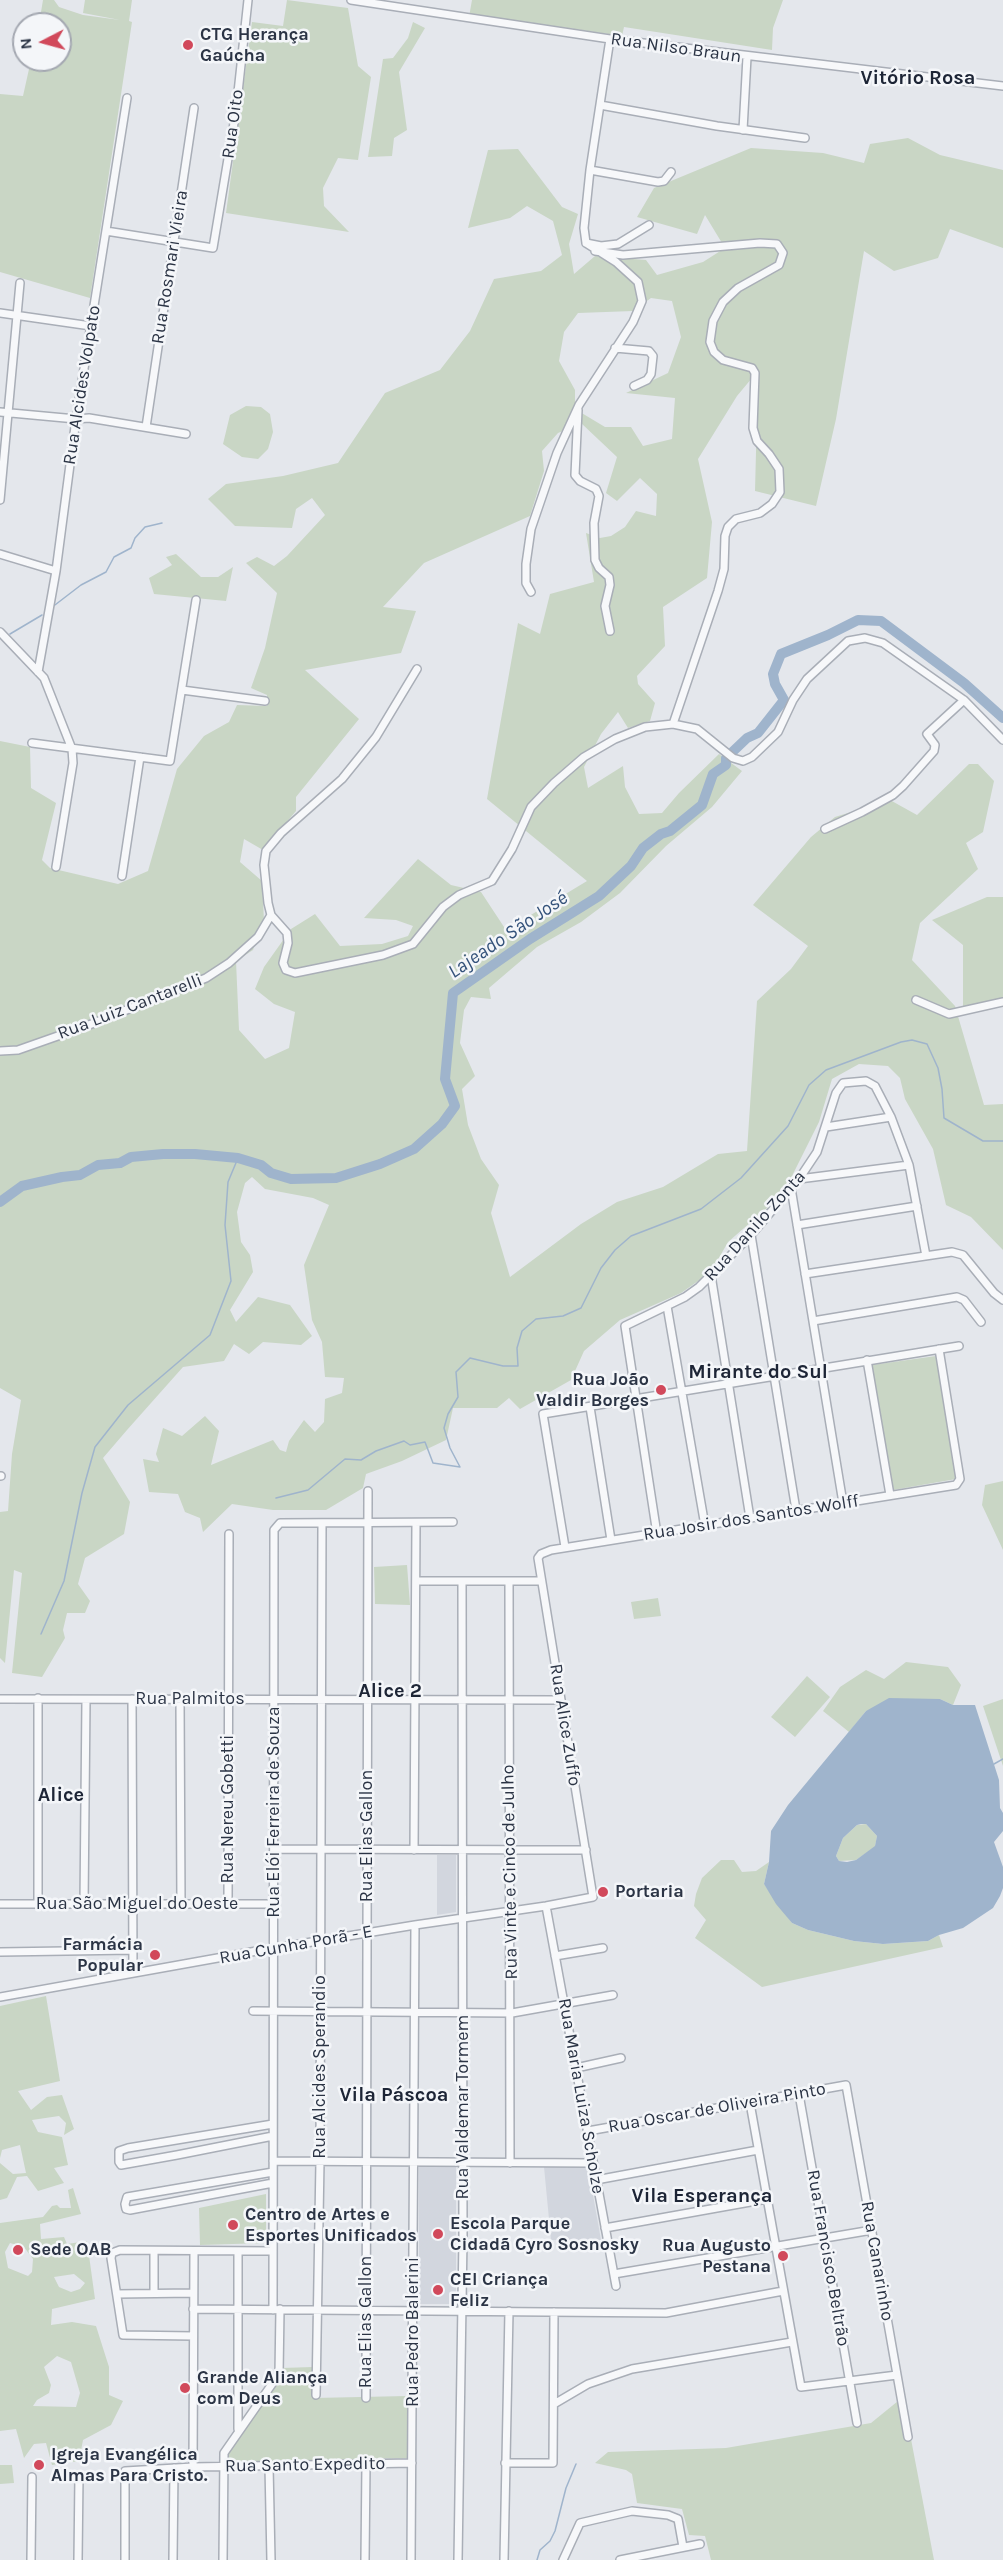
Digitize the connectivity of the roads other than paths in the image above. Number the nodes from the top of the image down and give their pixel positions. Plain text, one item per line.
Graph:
1 (248, 0) edge
2 (351, 0) edge
3 (371, 1) edge
4 (610, 39) junction
5 (747, 57) junction
6 (1003, 86) edge
7 (127, 98) dead end
8 (600, 105) junction
9 (194, 108) dead end
10 (743, 130) junction
11 (805, 138) dead end
12 (590, 170) junction
13 (671, 172) dead end
14 (649, 225) dead end
15 (106, 231) junction
16 (174, 242) junction
17 (586, 243) junction
18 (595, 251) junction
19 (20, 283) dead end
20 (0, 312) edge
21 (17, 315) junction
22 (91, 326) junction
23 (615, 348) junction
24 (634, 386) dead end
25 (579, 405) junction
26 (4, 412) edge
27 (76, 419) junction
28 (146, 427) junction
29 (186, 434) dead end
30 (0, 500) edge
31 (0, 554) edge
32 (56, 571) junction
33 (531, 592) dead end
34 (196, 600) dead end
35 (610, 631) dead end
36 (0, 632) edge
37 (417, 669) dead end
38 (38, 672) junction
39 (182, 690) junction
40 (964, 700) junction
41 (265, 701) dead end
42 (673, 724) junction
43 (1003, 740) edge
44 (32, 743) dead end
45 (72, 748) junction
46 (140, 757) junction
47 (825, 829) dead end
48 (57, 867) dead end
49 (122, 876) dead end
50 (271, 915) junction
51 (916, 1000) dead end
52 (1003, 1002) edge
53 (0, 1051) edge
54 (891, 1117) junction
55 (826, 1127) junction
56 (909, 1165) junction
57 (799, 1179) junction
58 (791, 1188) junction
59 (917, 1206) junction
60 (797, 1225) junction
61 (751, 1235) junction
62 (926, 1256) junction
63 (805, 1274) junction
64 (711, 1275) junction
65 (1003, 1300) edge
66 (667, 1306) junction
67 (813, 1321) junction
68 (981, 1322) dead end
69 (959, 1346) dead end
70 (939, 1349) junction
71 (867, 1360) junction
72 (820, 1368) junction
73 (775, 1376) junction
74 (728, 1383) junction
75 (682, 1391) junction
76 (635, 1398) junction
77 (590, 1407) junction
78 (368, 1491) dead end
79 (890, 1495) junction
80 (843, 1503) junction
81 (796, 1510) junction
82 (750, 1518) junction
83 (416, 1522) junction
84 (453, 1522) dead end
85 (322, 1523) junction
86 (368, 1523) junction
87 (705, 1526) junction
88 (229, 1534) dead end
89 (657, 1534) junction
90 (611, 1540) junction
91 (565, 1547) junction
92 (541, 1554) joint
93 (416, 1581) junction
94 (540, 1581) junction
95 (462, 1582) junction
96 (509, 1582) junction
97 (38, 1698) junction
98 (0, 1699) edge
99 (132, 1699) junction
100 (274, 1699) junction
101 (320, 1699) junction
102 (368, 1699) junction
103 (414, 1699) junction
104 (462, 1699) junction
105 (86, 1700) junction
106 (180, 1700) junction
107 (228, 1700) junction
108 (510, 1700) junction
109 (560, 1700) junction
110 (274, 1849) junction
111 (321, 1849) junction
112 (367, 1849) junction
113 (509, 1849) junction
114 (414, 1850) junction
115 (461, 1850) junction
116 (586, 1850) junction
117 (593, 1896) joint
118 (0, 1904) edge
119 (84, 1904) junction
120 (133, 1904) junction
121 (228, 1904) junction
122 (274, 1904) junction
123 (38, 1905) junction
124 (181, 1905) junction
125 (546, 1906) junction
126 (510, 1911) junction
127 (461, 1918) junction
128 (415, 1925) junction
129 (368, 1933) junction
130 (321, 1941) junction
131 (274, 1948) junction
132 (603, 1948) dead end
133 (133, 1950) junction
134 (0, 1952) edge
135 (555, 1956) junction
136 (133, 1973) junction
137 (613, 1995) dead end
138 (0, 1997) edge
139 (564, 2005) junction
140 (253, 2010) dead end
141 (274, 2011) junction
142 (320, 2011) junction
143 (367, 2012) junction
144 (414, 2012) junction
145 (463, 2013) junction
146 (512, 2013) junction
147 (621, 2058) dead end
148 (576, 2068) junction
149 (846, 2085) joint
150 (799, 2094) junction
151 (750, 2103) junction
152 (273, 2124) junction
153 (588, 2132) junction
154 (273, 2136) junction
155 (758, 2151) junction
156 (273, 2161) junction
157 (320, 2161) junction
158 (366, 2161) junction
159 (413, 2162) junction
160 (462, 2162) junction
161 (510, 2163) junction
162 (593, 2163) junction
163 (273, 2172) junction
164 (596, 2180) junction
165 (273, 2183) junction
166 (767, 2199) junction
167 (605, 2228) junction
168 (872, 2230) junction
169 (825, 2238) junction
170 (775, 2247) junction
171 (194, 2251) junction
172 (273, 2251) junction
173 (154, 2252) junction
174 (238, 2252) junction
175 (614, 2274) junction
176 (616, 2286) dead end
177 (783, 2290) junction
178 (154, 2292) junction
179 (193, 2293) junction
180 (117, 2294) junction
181 (193, 2309) junction
182 (237, 2309) junction
183 (277, 2310) junction
184 (317, 2310) junction
185 (366, 2310) junction
186 (413, 2310) junction
187 (461, 2311) junction
188 (509, 2311) junction
189 (554, 2312) junction
190 (193, 2336) junction
191 (792, 2342) junction
192 (897, 2375) junction
193 (849, 2381) junction
194 (316, 2395) dead end
195 (366, 2398) dead end
196 (554, 2404) junction
197 (857, 2423) dead end
198 (238, 2430) junction
199 (908, 2437) dead end
200 (412, 2463) junction
201 (505, 2463) junction
202 (366, 2464) junction
203 (223, 2466) junction
204 (269, 2466) junction
205 (193, 2467) junction
206 (174, 2468) junction
207 (79, 2476) dead end
208 (32, 2477) dead end
209 (700, 2544) dead end
210 (683, 2547) junction
211 (640, 2558) edge
212 (31, 2560) edge
213 (78, 2560) edge
214 (125, 2560) edge
215 (173, 2560) edge
216 (223, 2560) edge
217 (271, 2560) edge
218 (364, 2560) edge
219 (411, 2560) edge
220 (458, 2560) edge
221 (504, 2560) edge
222 (563, 2560) edge
223 (620, 2560) edge

1 - 16 street, Rua Oito
2 - 3 street, Rua Nilso Braun
3 - 4 street, Rua Nilso Braun
4 - 5 street, Rua Nilso Braun
4 - 8 street
5 - 6 street, Rua Nilso Braun
5 - 10 street
7 - 15 street, Rua Alcides Volpato
8 - 10 street
8 - 12 street
9 - 16 street, Rua Rosmari Vieira
10 - 11 street
12 - 13 street
12 - 17 street
14 - 17 street
15 - 16 street
15 - 22 street, Rua Alcides Volpato
16 - 28 street, Rua Rosmari Vieira
17 - 18 street
18 - 23 street
18 - 42 street
19 - 21 street
20 - 21 street
21 - 22 street
21 - 26 street
22 - 27 street, Rua Alcides Volpato
23 - 24 street
23 - 25 street
25 - 33 street
25 - 35 street
26 - 27 street
26 - 30 street
27 - 28 street
27 - 32 street, Rua Alcides Volpato
28 - 29 street
31 - 32 street
32 - 38 street, Rua Alcides Volpato
34 - 39 street
36 - 38 street
37 - 50 street
38 - 45 street
39 - 41 street
39 - 46 street
40 - 42 street
40 - 43 street
40 - 47 street
42 - 50 street
44 - 45 street
45 - 46 street
45 - 48 street
46 - 49 street
50 - 53 street, Rua Luiz Cantarelli
51 - 52 street
54 - 55 street
54 - 55 street, Rua Danilo Zonta
54 - 56 street, Rua Danilo Zonta
55 - 57 street, Rua Danilo Zonta
56 - 57 street
56 - 59 street, Rua Danilo Zonta
57 - 58 street, Rua Danilo Zonta
58 - 60 street
58 - 61 street, Rua Danilo Zonta
59 - 60 street
59 - 62 street, Rua Danilo Zonta
60 - 63 street
61 - 64 street, Rua Danilo Zonta
61 - 73 street
62 - 63 street
62 - 65 street
63 - 67 street
64 - 66 street, Rua Danilo Zonta
64 - 74 street
66 - 75 street
66 - 76 street, Rua Danilo Zonta
67 - 68 street
67 - 72 street
69 - 70 street
70 - 71 street
70 - 79 street, Rua Josir dos Santos Wolff
71 - 72 street
71 - 79 street
72 - 73 street
72 - 80 street
73 - 74 street
73 - 81 street
74 - 75 street
74 - 82 street
75 - 76 street
75 - 87 street
76 - 77 street
76 - 89 street
77 - 90 street
77 - 91 street
78 - 86 street, Rua Elias Gallon
79 - 80 street, Rua Josir dos Santos Wolff
80 - 81 street, Rua Josir dos Santos Wolff
81 - 82 street, Rua Josir dos Santos Wolff
82 - 87 street, Rua Josir dos Santos Wolff
83 - 84 street
83 - 86 street
83 - 93 street
85 - 86 street
85 - 100 street, Rua Elói Ferreira de Souza
85 - 101 street, Rua Alcides Sperandio
86 - 102 street, Rua Elias Gallon
87 - 89 street, Rua Josir dos Santos Wolff
88 - 107 street, Rua Nereu Gobetti
89 - 90 street, Rua Josir dos Santos Wolff
90 - 91 street, Rua Josir dos Santos Wolff
91 - 92 street, Rua Josir dos Santos Wolff
92 - 94 street, Rua Alice Zuffo
93 - 95 street
93 - 103 street
94 - 96 street
94 - 109 street, Rua Alice Zuffo
95 - 96 street
95 - 104 street, Rua Valdemar Tormem
96 - 108 street, Rua Vinte e Cinco de Julho
97 - 98 street, Rua Palmitos
97 - 105 street, Rua Palmitos
97 - 123 street
99 - 105 street, Rua Palmitos
99 - 106 street, Rua Palmitos
99 - 120 street
100 - 101 street, Rua Palmitos
100 - 107 street, Rua Palmitos
100 - 110 street, Rua Elói Ferreira de Souza
101 - 102 street, Rua Palmitos
101 - 111 street, Rua Alcides Sperandio
102 - 103 street, Rua Palmitos
102 - 112 street, Rua Elias Gallon
103 - 104 street, Rua Palmitos
103 - 114 street
104 - 108 street, Rua Palmitos
104 - 115 street, Rua Valdemar Tormem
105 - 119 street
106 - 107 street, Rua Palmitos
106 - 124 street
107 - 121 street, Rua Nereu Gobetti
108 - 109 street, Rua Palmitos
108 - 113 street, Rua Vinte e Cinco de Julho
109 - 116 street, Rua Alice Zuffo
110 - 111 street
110 - 122 street, Rua Elói Ferreira de Souza
111 - 112 street
111 - 130 street, Rua Alcides Sperandio
112 - 114 street
112 - 129 street, Rua Elias Gallon
113 - 115 street
113 - 116 street
113 - 126 street, Rua Vinte e Cinco de Julho
114 - 115 street
115 - 127 street, Rua Valdemar Tormem
116 - 117 street, Rua Alice Zuffo
117 - 125 street, Rua Cunha Porã - E
118 - 123 street, Rua São Miguel do Oeste
119 - 120 street, Rua São Miguel do Oeste
119 - 123 street, Rua São Miguel do Oeste
120 - 124 street, Rua São Miguel do Oeste
120 - 133 street
121 - 122 street, Rua São Miguel do Oeste
121 - 124 street, Rua São Miguel do Oeste
122 - 131 street, Rua Elói Ferreira de Souza
125 - 126 street, Rua Cunha Porã - E
125 - 135 street, Rua Maria Luiza Scholze
126 - 127 street, Rua Cunha Porã - E
126 - 146 street, Rua Vinte e Cinco de Julho
127 - 128 street, Rua Cunha Porã - E
127 - 145 street, Rua Valdemar Tormem
128 - 129 street, Rua Cunha Porã - E
128 - 144 street, Rua Pedro Balerini
129 - 130 street, Rua Cunha Porã - E
129 - 143 street, Rua Elias Gallon
130 - 131 street, Rua Cunha Porã - E
130 - 142 street, Rua Alcides Sperandio
131 - 136 street, Rua Cunha Porã - E
131 - 141 street, Rua Elói Ferreira de Souza
132 - 135 street
133 - 134 street
133 - 136 street
135 - 139 street, Rua Maria Luiza Scholze
136 - 138 street, Rua Cunha Porã - E
137 - 139 street
139 - 146 street
139 - 148 street, Rua Maria Luiza Scholze
140 - 141 street
141 - 142 street
141 - 152 street, Rua Elói Ferreira de Souza
142 - 143 street
142 - 157 street, Rua Alcides Sperandio
143 - 144 street
143 - 158 street, Rua Elias Gallon
144 - 145 street
144 - 159 street, Rua Pedro Balerini
145 - 146 street
145 - 160 street, Rua Valdemar Tormem
146 - 161 street, Rua Vinte e Cinco de Julho
147 - 148 street
148 - 153 street, Rua Maria Luiza Scholze
149 - 150 street, Rua Oscar de Oliveira Pinto
149 - 168 street, Rua Canarinho
150 - 151 street, Rua Oscar de Oliveira Pinto
150 - 169 street, Rua Francisco Beltrão
151 - 153 street, Rua Oscar de Oliveira Pinto
151 - 155 street
152 - 154 street, Rua Elói Ferreira de Souza
152 - 154 street
153 - 162 street, Rua Maria Luiza Scholze
154 - 156 street, Rua Elói Ferreira de Souza
155 - 164 street
155 - 166 street
156 - 157 street
156 - 163 street, Rua Elói Ferreira de Souza
157 - 158 street
157 - 184 street, Rua Alcides Sperandio
158 - 159 street
158 - 185 street, Rua Elias Gallon
159 - 160 street
159 - 186 street, Rua Pedro Balerini
160 - 161 street
160 - 187 street, Rua Valdemar Tormem
161 - 162 street
162 - 164 street, Rua Maria Luiza Scholze
163 - 165 street, Rua Elói Ferreira de Souza
163 - 165 street
164 - 167 street, Rua Maria Luiza Scholze
165 - 172 street, Rua Elói Ferreira de Souza
166 - 167 street
166 - 170 street
167 - 175 street, Rua Maria Luiza Scholze
168 - 169 street
168 - 192 street, Rua Canarinho
169 - 170 street
169 - 193 street, Rua Francisco Beltrão
170 - 175 street
170 - 177 street
171 - 173 street
171 - 174 street
171 - 179 street
172 - 174 street
172 - 183 street, Rua Elói Ferreira de Souza
173 - 178 street
173 - 180 street
174 - 182 street
175 - 176 street, Rua Maria Luiza Scholze
177 - 189 street
177 - 191 street
178 - 179 street
178 - 180 street
179 - 181 street
180 - 190 street
181 - 182 street
181 - 190 street
182 - 183 street
182 - 198 street
183 - 184 street
183 - 198 street, Rua Elói Ferreira de Souza
184 - 185 street
184 - 194 street, Rua Alcides Sperandio
185 - 186 street
185 - 195 street, Rua Elias Gallon
186 - 187 street
186 - 200 street, Rua Pedro Balerini
187 - 188 street
187 - 220 street, Rua Valdemar Tormem
188 - 189 street
188 - 201 street
189 - 196 street
190 - 205 street
191 - 193 street
191 - 196 street
192 - 193 street
192 - 199 street, Rua Canarinho
193 - 197 street, Rua Francisco Beltrão
196 - 201 street
198 - 203 street, Rua Elói Ferreira de Souza
200 - 202 street, Rua Santo Expedito
200 - 219 street, Rua Pedro Balerini
201 - 221 street
202 - 204 street, Rua Santo Expedito
202 - 218 street
203 - 204 street, Rua Santo Expedito
203 - 205 street, Rua Santo Expedito
203 - 216 street, Rua Elói Ferreira de Souza
204 - 217 street
205 - 206 street, Rua Santo Expedito
206 - 214 street, Rua Santo Expedito
206 - 215 street
207 - 213 street
208 - 212 street
209 - 210 street
210 - 211 street
210 - 222 street
211 - 223 street

